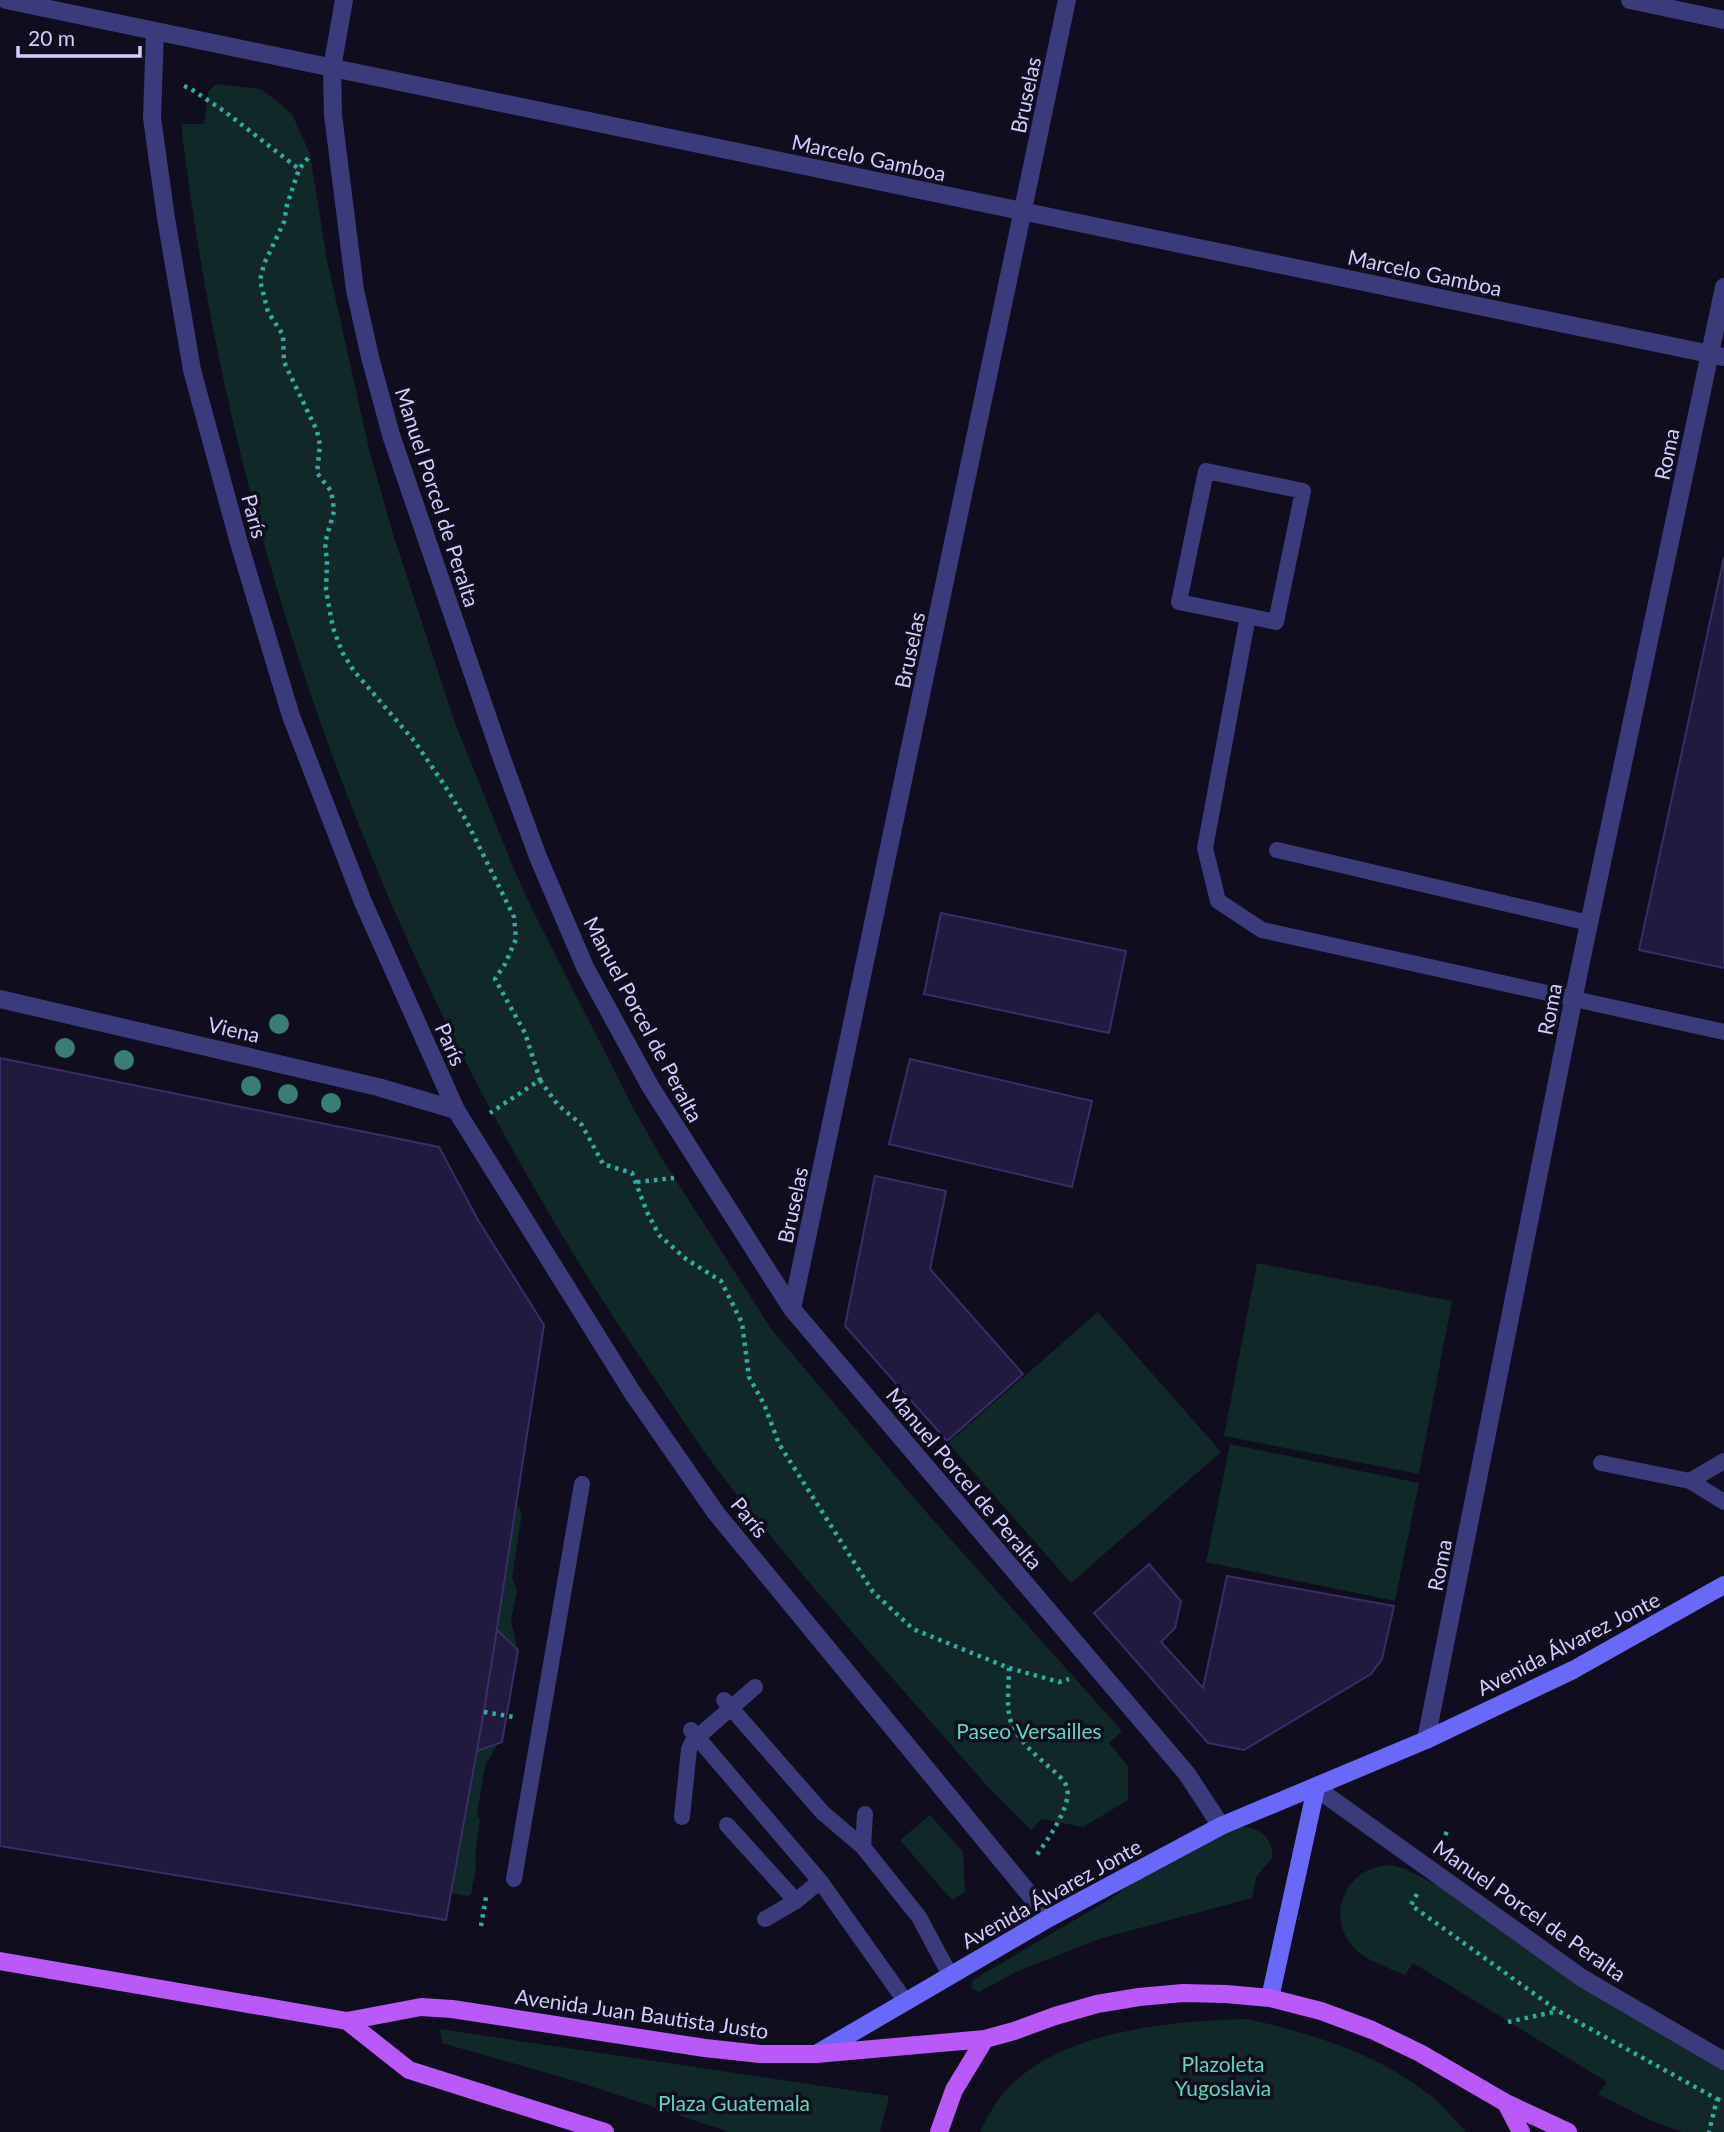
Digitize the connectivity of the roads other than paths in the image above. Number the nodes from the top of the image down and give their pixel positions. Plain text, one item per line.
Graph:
1 (6, 0) edge
2 (344, 0) edge
3 (1067, 0) edge
4 (1630, 0) edge
5 (1724, 20) edge
6 (155, 32) junction
7 (332, 68) junction
8 (1023, 212) junction
9 (1724, 287) edge
10 (1717, 356) edge
11 (1248, 617) junction
12 (1277, 850) dead end
13 (1589, 923) junction
14 (0, 999) edge
15 (1574, 999) junction
16 (1724, 1032) edge
17 (456, 1110) junction
18 (792, 1309) junction
19 (1724, 1461) edge
20 (1601, 1463) dead end
21 (1690, 1481) junction
22 (582, 1484) dead end
23 (1724, 1502) edge
24 (1724, 1585) edge
25 (755, 1687) dead end
26 (723, 1700) dead end
27 (691, 1730) dead end
28 (1426, 1740) junction
29 (1316, 1788) junction
30 (864, 1814) dead end
31 (682, 1817) dead end
32 (727, 1825) dead end
33 (1221, 1826) junction
34 (863, 1847) junction
35 (514, 1879) dead end
36 (820, 1881) junction
37 (796, 1901) junction
38 (1049, 1918) junction
39 (765, 1919) dead end
40 (0, 1961) edge
41 (950, 1975) junction
42 (1270, 1998) junction
43 (906, 2002) junction
44 (347, 2021) junction
45 (985, 2039) junction
46 (816, 2054) junction
47 (1724, 2060) edge
48 (1506, 2103) junction
49 (601, 2131) edge
50 (939, 2132) edge
51 (1521, 2132) edge
52 (1568, 2132) edge

1 - 6 street, Marcelo Gamboa
2 - 7 street, Manuel Porcel de Peralta
3 - 8 street, Bruselas
4 - 5 street
6 - 7 street, Marcelo Gamboa
6 - 17 street, París
7 - 8 street, Marcelo Gamboa
7 - 18 street, Manuel Porcel de Peralta
8 - 10 street, Marcelo Gamboa
8 - 18 street, Bruselas
9 - 10 street, Roma
10 - 13 street, Roma
11 - 11 lane
11 - 15 lane
12 - 13 lane
13 - 15 street, Roma
14 - 17 street, Viena
15 - 16 lane
15 - 28 street, Roma
17 - 38 street, París
18 - 33 street, Manuel Porcel de Peralta
19 - 21 lane
20 - 21 lane
21 - 23 lane
22 - 35 lane
24 - 28 street, Avenida Álvarez Jonte
25 - 31 lane
26 - 34 lane
27 - 36 lane
28 - 29 street, Avenida Álvarez Jonte
29 - 33 street, Avenida Álvarez Jonte
29 - 42 street
29 - 47 street, Manuel Porcel de Peralta
30 - 34 lane
32 - 37 lane
33 - 38 street, Avenida Álvarez Jonte
34 - 41 lane
36 - 37 lane
36 - 43 lane
37 - 39 lane
38 - 41 street, Avenida Álvarez Jonte
40 - 44 main road, Avenida Juan Bautista Justo
41 - 43 street, Avenida Álvarez Jonte
42 - 45 main road, Avenida Juan Bautista Justo
42 - 48 main road, Avenida Juan Bautista Justo
43 - 46 street, Avenida Álvarez Jonte
44 - 46 main road, Avenida Juan Bautista Justo
44 - 49 main road, Avenida Juan Bautista Justo
45 - 46 main road, Avenida Juan Bautista Justo
45 - 50 main road
48 - 51 main road
48 - 52 main road, Avenida Juan Bautista Justo

